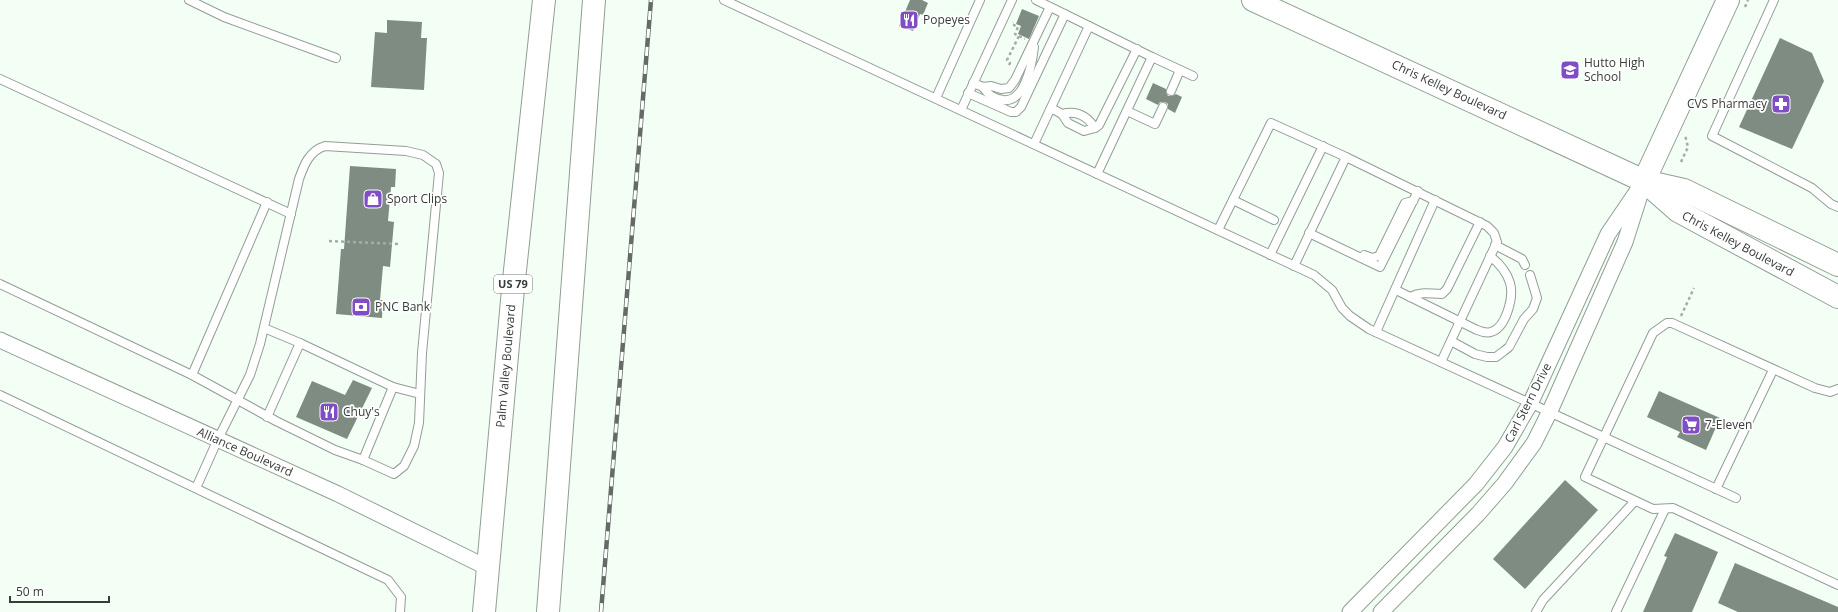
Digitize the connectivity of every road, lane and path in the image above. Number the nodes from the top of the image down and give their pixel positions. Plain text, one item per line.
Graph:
1 (189, 0) edge
2 (544, 0) edge
3 (594, 0) edge
4 (724, 0) edge
5 (980, 0) edge
6 (1012, 0) edge
7 (1036, 0) edge
8 (1253, 0) edge
9 (1748, 0) edge
10 (1774, 0) edge
11 (1050, 7) junction
12 (1735, 7) edge
13 (1065, 14) junction
14 (1014, 19) dead end
15 (1089, 26) junction
16 (1019, 36) junction
17 (1033, 42) junction
18 (1136, 49) junction
19 (1152, 57) junction
20 (336, 58) dead end
21 (1008, 68) dead end
22 (1180, 70) junction
23 (1193, 76) dead end
24 (0, 79) edge
25 (973, 83) junction
26 (983, 87) junction
27 (1171, 91) dead end
28 (968, 93) junction
29 (936, 98) junction
30 (1163, 107) dead end
31 (1051, 108) junction
32 (961, 110) junction
33 (1127, 111) junction
34 (1062, 114) junction
35 (1095, 128) junction
36 (1688, 129) dead end
37 (1034, 144) junction
38 (1323, 146) junction
39 (1346, 157) junction
40 (1681, 162) dead end
41 (1097, 174) junction
42 (1644, 181) junction
43 (1418, 191) junction
44 (1233, 200) junction
45 (1436, 200) junction
46 (267, 202) junction
47 (1838, 207) edge
48 (291, 214) junction
49 (1274, 220) dead end
50 (1480, 222) junction
51 (1218, 230) junction
52 (1309, 234) junction
53 (329, 241) dead end
54 (398, 244) dead end
55 (1495, 245) junction
56 (1270, 255) junction
57 (1490, 256) junction
58 (1525, 265) dead end
59 (1838, 265) edge
60 (1294, 266) junction
61 (1530, 275) dead end
62 (0, 284) edge
63 (1694, 288) dead end
64 (1396, 290) junction
65 (1410, 297) junction
66 (1838, 297) edge
67 (1460, 321) junction
68 (1677, 326) junction
69 (264, 328) junction
70 (1376, 332) junction
71 (0, 340) edge
72 (1451, 341) junction
73 (300, 343) junction
74 (1441, 362) junction
75 (1773, 370) junction
76 (192, 375) junction
77 (393, 388) junction
78 (1838, 389) edge
79 (420, 394) junction
80 (0, 395) edge
81 (238, 400) junction
82 (1531, 402) junction
83 (1550, 411) junction
84 (267, 417) junction
85 (1604, 437) junction
86 (218, 439) junction
87 (363, 460) junction
88 (196, 488) junction
89 (1716, 489) junction
90 (1736, 498) dead end
91 (1635, 501) junction
92 (1665, 509) junction
93 (488, 568) junction
94 (1838, 585) edge
95 (400, 612) edge
96 (484, 612) edge
97 (548, 612) edge
98 (1350, 612) edge
99 (1381, 612) edge
100 (1536, 612) edge
101 (1616, 612) edge

1 - 20 lane
2 - 93 main road, Palm Valley Boulevard / US 79
3 - 97 main road
4 - 29 lane
5 - 29 lane
6 - 25 lane
7 - 11 lane
8 - 42 main road, Chris Kelley Boulevard
9 - 12 path
10 - 47 lane
11 - 13 lane
11 - 17 lane
12 - 42 main road, Carl Stern Drive
13 - 15 lane
13 - 28 lane
14 - 16 path
15 - 18 lane
15 - 31 lane
16 - 17 path
16 - 21 path
17 - 26 lane
17 - 26 lane
18 - 19 lane
18 - 35 lane
19 - 22 lane
19 - 33 lane
22 - 23 lane
22 - 27 lane
24 - 46 lane
25 - 26 lane
25 - 28 lane
28 - 32 lane
29 - 32 lane
30 - 33 lane
31 - 34 lane
31 - 37 lane
32 - 37 lane
33 - 41 lane
34 - 35 lane
34 - 35 lane
36 - 40 path
37 - 41 lane
38 - 39 lane
38 - 44 lane
38 - 56 lane
39 - 43 lane
39 - 52 lane
41 - 51 lane
42 - 59 main road, Chris Kelley Boulevard
42 - 66 main road, Chris Kelley Boulevard
42 - 82 street, Carl Stern Drive
42 - 83 street, Carl Stern Drive
43 - 45 lane
43 - 52 lane
44 - 49 lane
44 - 51 lane
45 - 50 lane
45 - 64 lane
46 - 48 lane
46 - 76 lane
48 - 69 lane
48 - 79 lane
50 - 55 lane
50 - 65 lane
51 - 56 lane
52 - 60 lane
53 - 54 path
55 - 57 lane
55 - 58 lane
56 - 60 lane
57 - 67 lane
57 - 67 lane
60 - 70 lane
61 - 72 lane
62 - 76 lane
63 - 68 path
64 - 65 lane
64 - 70 lane
65 - 67 lane
67 - 72 lane
68 - 75 lane
68 - 85 lane
69 - 73 lane
69 - 81 lane
70 - 74 lane
71 - 86 street, Alliance Boulevard
72 - 74 lane
73 - 77 lane
73 - 84 lane
74 - 82 lane
75 - 78 lane
75 - 89 lane
76 - 81 lane
77 - 79 lane
77 - 87 lane
79 - 87 lane
80 - 88 lane
81 - 84 lane
81 - 86 lane
82 - 83 lane
82 - 98 street, Carl Stern Drive
83 - 85 lane
83 - 99 street, Carl Stern Drive
84 - 87 lane
85 - 89 lane
85 - 91 lane
86 - 88 lane
86 - 93 street, Alliance Boulevard
88 - 95 lane
89 - 90 lane
91 - 92 lane
91 - 100 lane
92 - 94 lane
92 - 101 lane
93 - 96 main road, Palm Valley Boulevard / US 79

